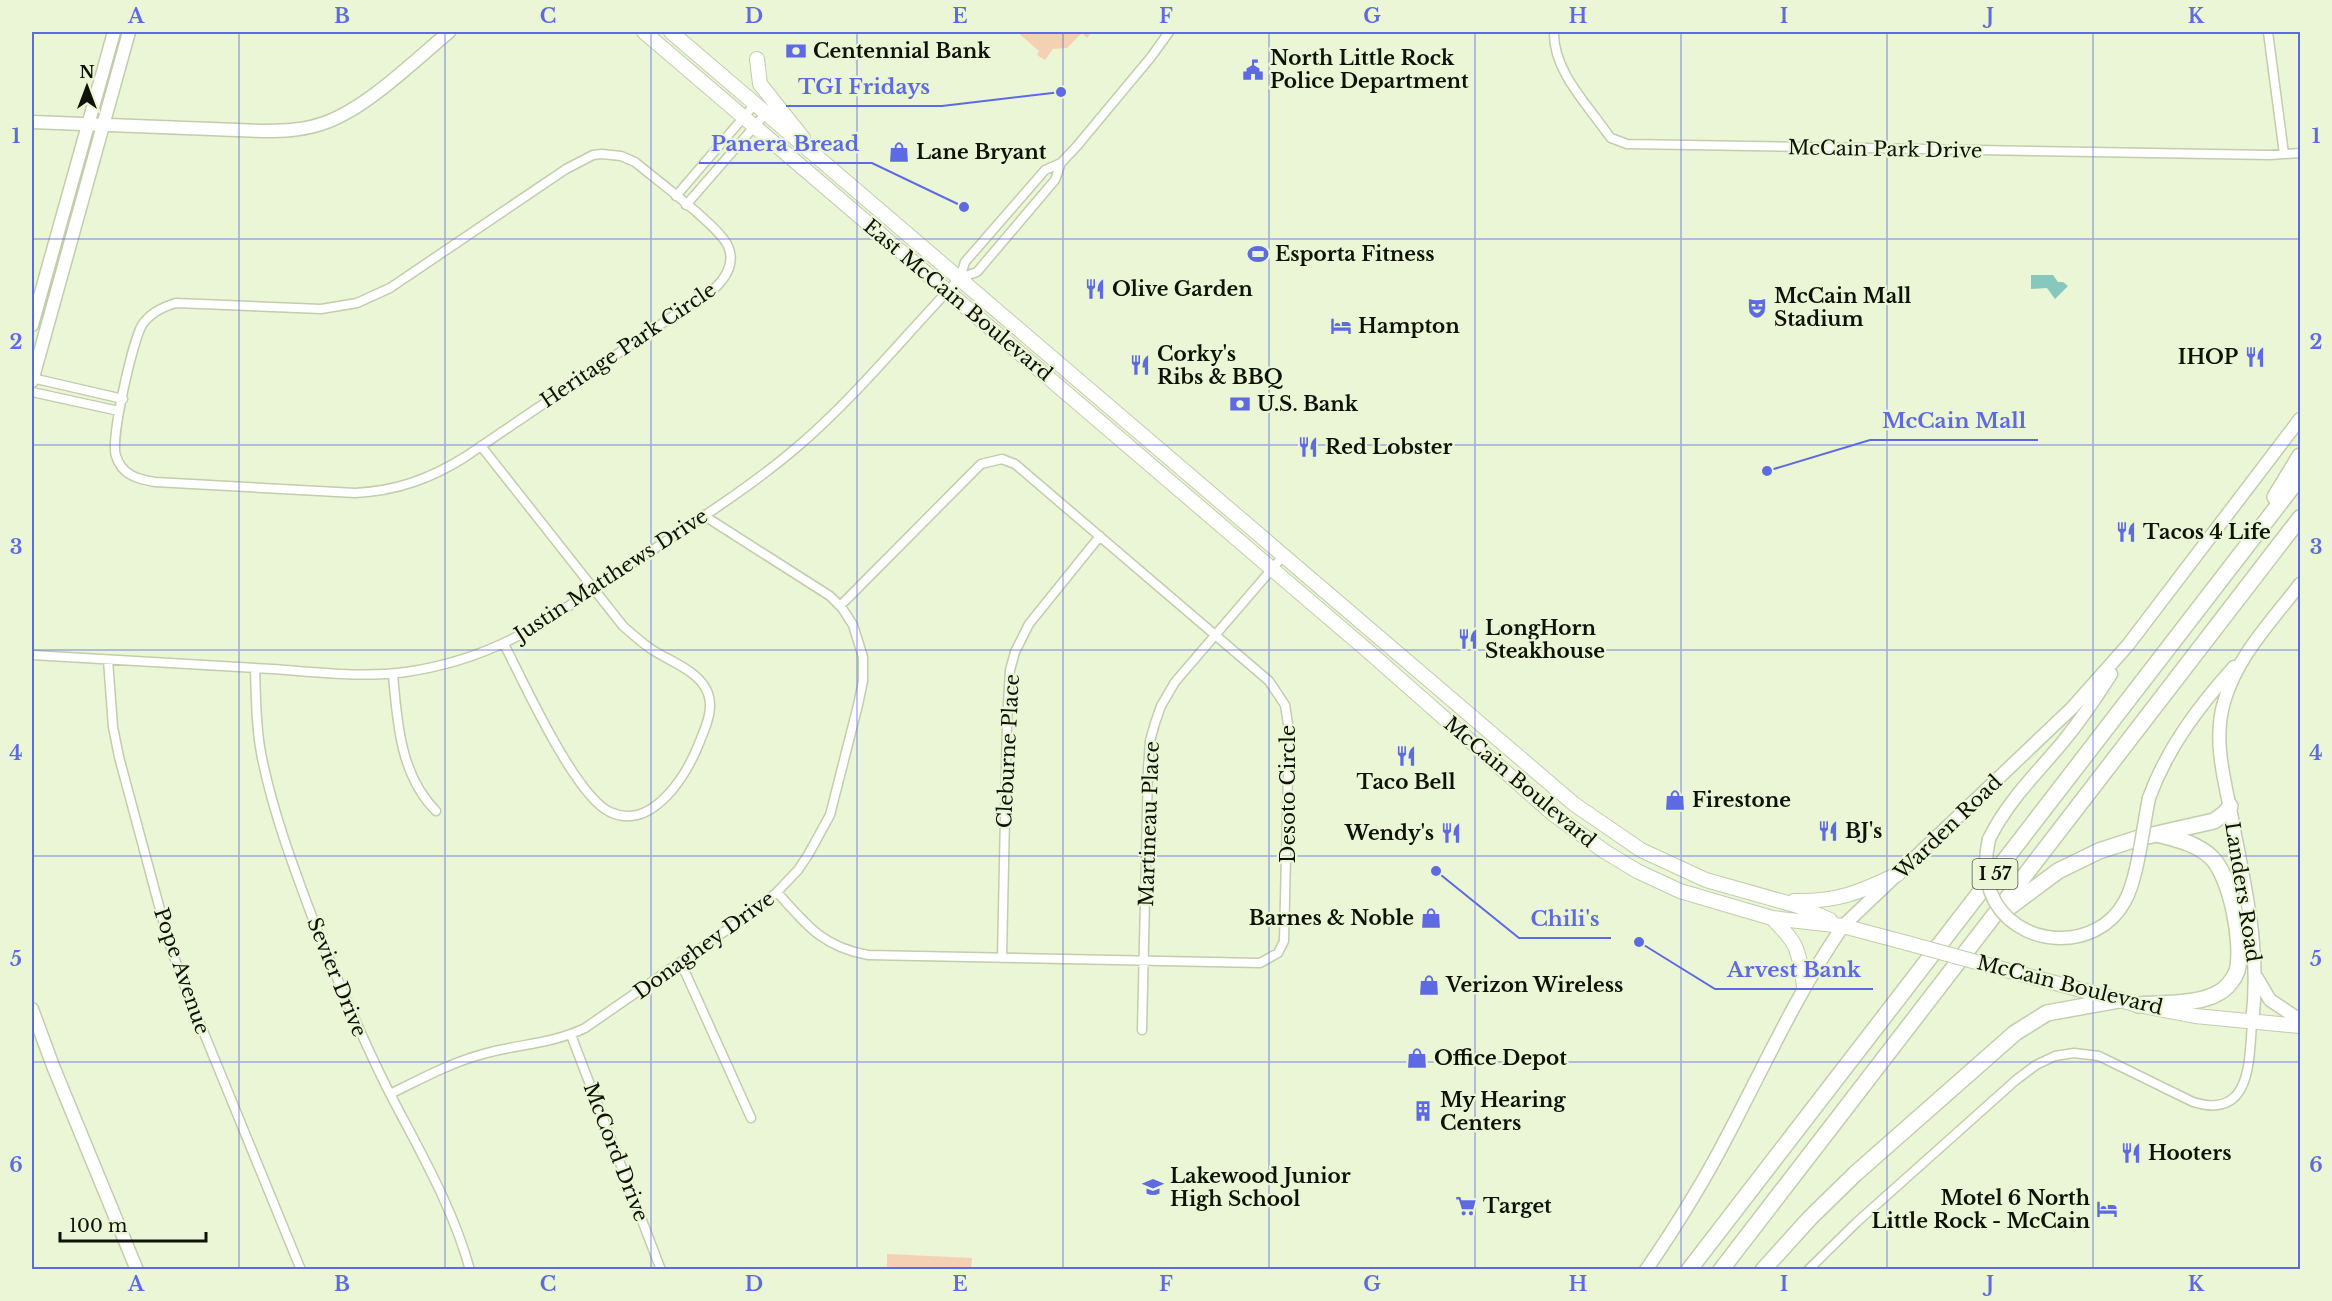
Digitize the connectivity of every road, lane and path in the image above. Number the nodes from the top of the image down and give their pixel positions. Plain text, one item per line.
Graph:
1 (114, 32) edge
2 (129, 32) edge
3 (449, 32) edge
4 (644, 32) edge
5 (671, 32) edge
6 (1169, 32) edge
7 (1554, 32) edge
8 (2268, 32) edge
9 (757, 59) dead end
10 (755, 104) junction
11 (766, 113) junction
12 (749, 121) junction
13 (32, 122) edge
14 (88, 124) junction
15 (103, 125) junction
16 (2301, 153) edge
17 (2284, 154) junction
18 (815, 155) junction
19 (1061, 163) junction
20 (676, 196) junction
21 (686, 205) junction
22 (960, 278) junction
23 (948, 291) junction
24 (32, 325) edge
25 (32, 380) edge
26 (32, 392) edge
27 (123, 399) junction
28 (119, 411) junction
29 (2301, 419) edge
30 (481, 446) junction
31 (2301, 456) edge
32 (2301, 477) edge
33 (703, 515) junction
34 (2301, 518) edge
35 (1100, 536) junction
36 (1283, 556) junction
37 (1272, 569) junction
38 (2225, 577) junction
39 (2301, 584) edge
40 (592, 590) junction
41 (840, 606) junction
42 (1215, 634) junction
43 (504, 644) junction
44 (2128, 645) junction
45 (2247, 651) junction
46 (32, 655) edge
47 (108, 660) junction
48 (255, 668) junction
49 (393, 674) junction
50 (2230, 806) junction
51 (436, 811) dead end
52 (2157, 834) junction
53 (1898, 874) junction
54 (777, 892) junction
55 (1782, 901) junction
56 (1772, 918) junction
57 (1988, 923) junction
58 (1843, 926) junction
59 (1002, 958) junction
60 (1143, 961) junction
61 (681, 963) junction
62 (2255, 974) junction
63 (1804, 986) junction
64 (2119, 1000) junction
65 (2138, 1005) junction
66 (32, 1008) edge
67 (2301, 1020) edge
68 (2252, 1023) junction
69 (2301, 1026) edge
70 (1142, 1030) dead end
71 (571, 1035) junction
72 (390, 1094) junction
73 (751, 1118) dead end
74 (137, 1269) edge
75 (301, 1269) edge
76 (470, 1269) edge
77 (661, 1269) edge
78 (1646, 1269) edge
79 (1689, 1269) edge
80 (1720, 1269) edge
81 (1763, 1269) edge
82 (1808, 1269) edge

1 - 14 main road
2 - 15 main road
3 - 15 main road
4 - 12 main road, East McCain Boulevard
5 - 10 main road, East McCain Boulevard
6 - 19 street
7 - 17 street, McCain Park Drive
8 - 17 street
9 - 18 main road
10 - 11 main road, East McCain Boulevard
10 - 12 street
11 - 12 street
11 - 18 main road, East McCain Boulevard
12 - 20 street
12 - 21 street
12 - 23 main road, East McCain Boulevard
13 - 14 main road
14 - 15 main road
14 - 24 main road
15 - 25 main road
16 - 17 street, McCain Park Drive
18 - 22 main road, East McCain Boulevard
19 - 22 street
19 - 22 street
20 - 21 street, Heritage Park Circle
20 - 27 street, Heritage Park Circle
21 - 30 street, Heritage Park Circle
22 - 23 street, Justin Matthews Drive
22 - 36 main road, East McCain Boulevard
23 - 33 street, Justin Matthews Drive
23 - 37 main road, East McCain Boulevard
25 - 27 street
26 - 28 street
27 - 28 street, Heritage Park Circle
28 - 30 street, Heritage Park Circle
29 - 44 main road, Warden Road
30 - 40 street
31 - 38 highway
32 - 38 highway, I 57
33 - 40 street, Justin Matthews Drive
33 - 41 street, Donaghey Drive
34 - 57 highway, I 57
35 - 41 street, Desoto Circle
35 - 42 street, Desoto Circle
35 - 59 street, Cleburne Place
36 - 37 street, Martineau Place
36 - 55 main road, McCain Boulevard
37 - 42 street, Martineau Place
37 - 56 main road, McCain Boulevard
38 - 79 highway, I 57
39 - 45 main road, Landers Road
40 - 43 street, Justin Matthews Drive
40 - 43 street
41 - 54 street, Donaghey Drive
42 - 60 street, Martineau Place
42 - 60 street, Desoto Circle
43 - 49 street, Justin Matthews Drive
44 - 45 main road, bridge
44 - 53 main road, Warden Road
45 - 50 main road, Landers Road
46 - 47 street, Justin Matthews Drive
47 - 48 street, Justin Matthews Drive
47 - 75 street, Pope Avenue
48 - 49 street, Justin Matthews Drive
48 - 72 street, Sevier Drive
49 - 51 street
50 - 52 highway
50 - 62 main road, Landers Road
52 - 57 highway
52 - 65 highway
53 - 55 main road
53 - 58 main road, Warden Road
54 - 59 street, Desoto Circle
54 - 61 street, Donaghey Drive
55 - 58 main road, McCain Boulevard
56 - 58 main road, McCain Boulevard
56 - 63 main road
57 - 80 highway, I 57
58 - 63 main road, Warden Road
58 - 64 main road, McCain Boulevard, bridge
59 - 60 street, Desoto Circle
60 - 70 street, Martineau Place
61 - 71 street, Donaghey Drive
61 - 73 street
62 - 67 main road
62 - 68 main road, Landers Road
63 - 78 main road, Warden Road
64 - 65 main road, McCain Boulevard
64 - 81 highway
65 - 68 main road, McCain Boulevard
66 - 74 main road
68 - 69 main road, McCain Boulevard
68 - 82 street, Landers Road
71 - 72 street, Donaghey Drive
71 - 77 street, McCord Drive
72 - 76 street, Sevier Drive

